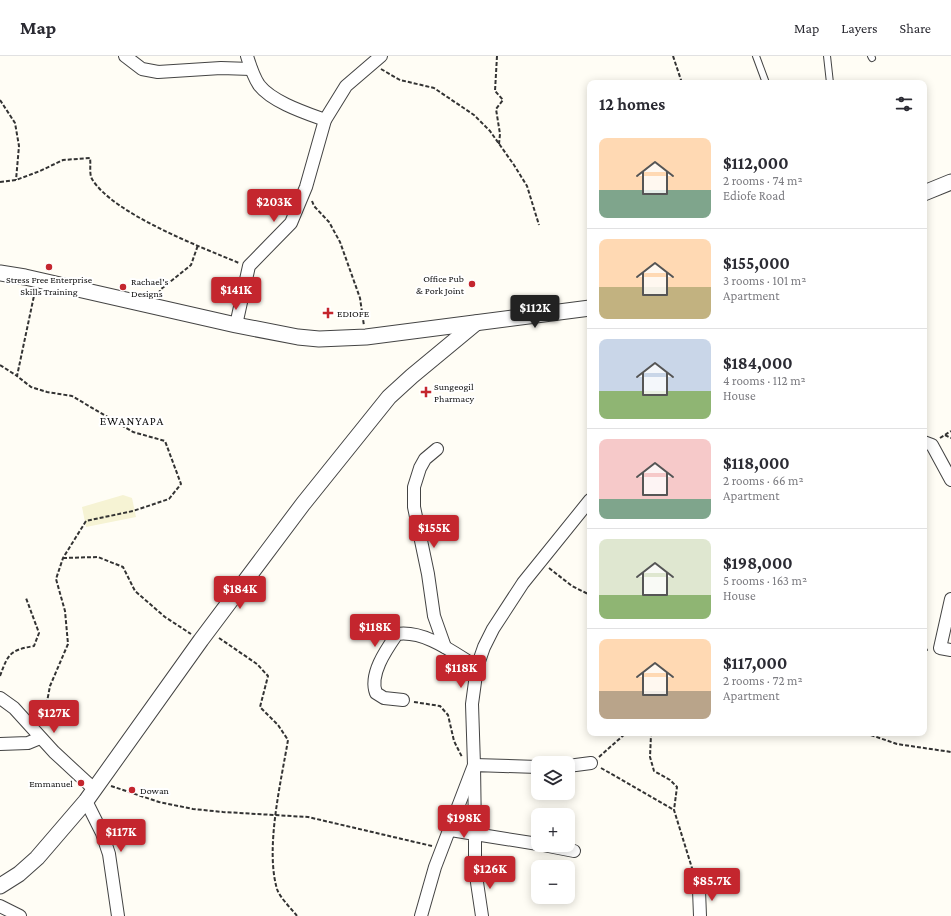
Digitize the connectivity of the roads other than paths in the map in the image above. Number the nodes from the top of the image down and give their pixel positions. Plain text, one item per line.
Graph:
1 (125, 56) edge
2 (247, 56) edge
3 (756, 56) edge
4 (827, 56) edge
5 (376, 60) edge
6 (251, 69) junction
7 (765, 80) edge
8 (830, 80) edge
9 (325, 120) junction
10 (951, 182) edge
11 (927, 192) edge
12 (0, 273) edge
13 (587, 308) edge
14 (476, 323) junction
15 (236, 325) junction
16 (927, 443) edge
17 (437, 449) dead end
18 (951, 480) edge
19 (587, 504) edge
20 (951, 599) edge
21 (445, 647) junction
22 (951, 650) edge
23 (477, 667) junction
24 (0, 698) edge
25 (403, 700) road end
26 (40, 738) junction
27 (0, 744) edge
28 (591, 763) road end
29 (474, 764) junction
30 (575, 765) edge
31 (531, 767) edge
32 (93, 791) junction
33 (451, 830) junction
34 (475, 834) junction
35 (531, 843) edge
36 (0, 886) edge
37 (699, 890) road end
38 (0, 906) edge
39 (20, 916) edge
40 (118, 916) edge
41 (420, 916) edge
42 (482, 916) edge
43 (700, 916) edge

1 - 6 street
2 - 6 street
3 - 7 lane
4 - 8 lane
5 - 9 street
6 - 9 street
9 - 15 street
10 - 11 street
12 - 15 street
13 - 14 street
14 - 15 street
14 - 32 street
16 - 18 street
17 - 21 street
19 - 23 street
20 - 22 street
21 - 23 street
21 - 25 street
23 - 29 street
24 - 26 street
26 - 27 street
26 - 32 street
28 - 30 street
29 - 31 street
29 - 33 street
29 - 34 street
32 - 36 street
32 - 40 street
33 - 34 street
33 - 41 street
34 - 35 street
34 - 42 street
37 - 43 street
38 - 39 street

